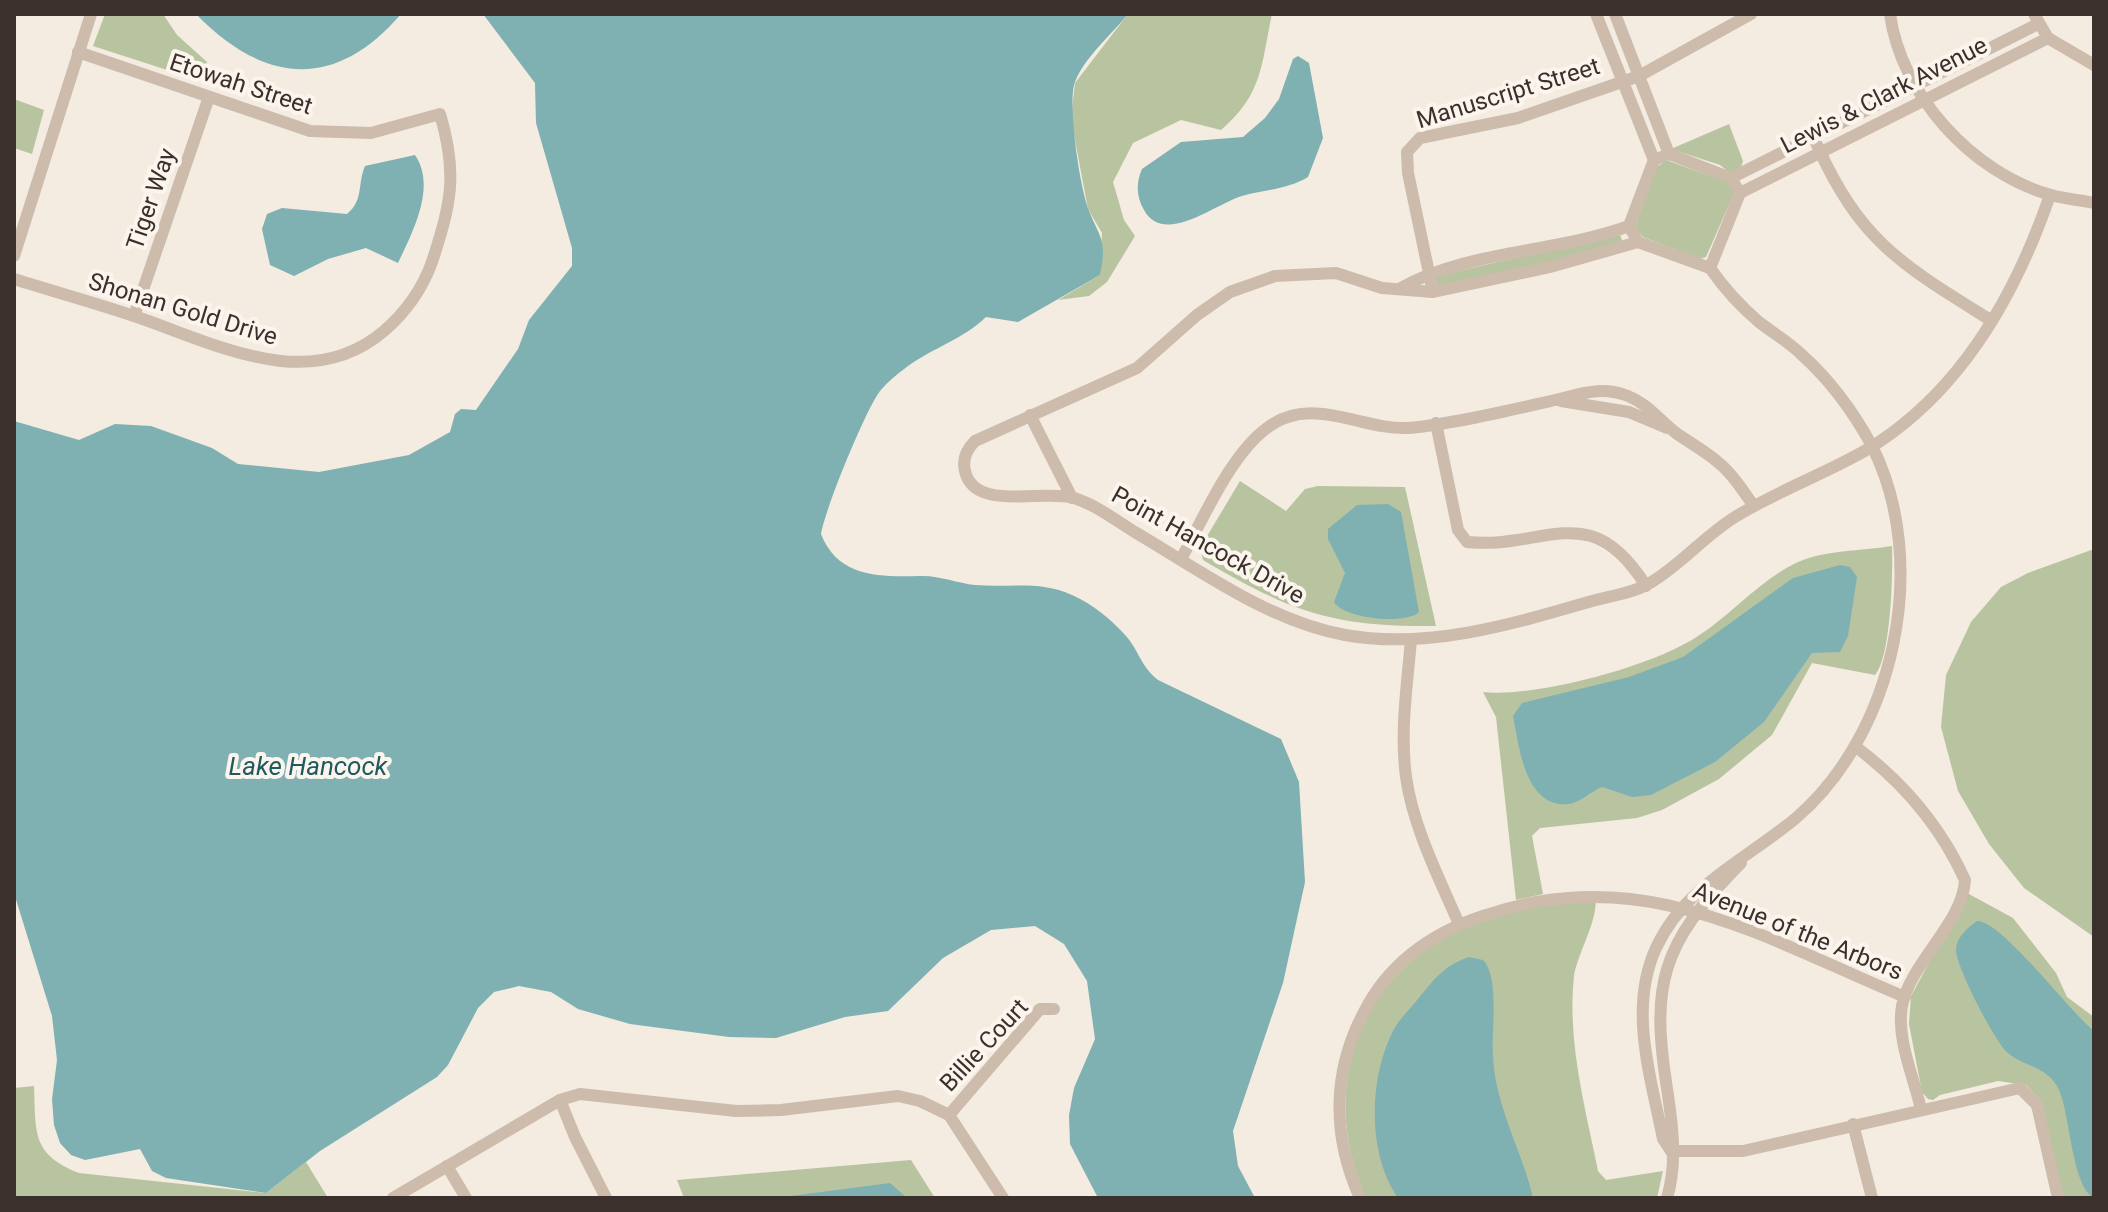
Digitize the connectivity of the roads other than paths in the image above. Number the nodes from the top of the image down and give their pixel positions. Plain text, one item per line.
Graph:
1 (91, 14) edge
2 (1596, 14) edge
3 (1615, 14) edge
4 (1751, 14) edge
5 (1890, 14) edge
6 (2036, 19) edge
7 (2048, 38) junction
8 (78, 52) junction
9 (2094, 65) edge
10 (1639, 76) junction
11 (1622, 81) junction
12 (1915, 86) junction
13 (209, 97) junction
14 (1922, 99) junction
15 (440, 114) joint
16 (1812, 134) junction
17 (1820, 152) junction
18 (1669, 154) junction
19 (1654, 160) junction
20 (1731, 178) junction
21 (1740, 193) junction
22 (2050, 195) junction
23 (2094, 203) edge
24 (1629, 226) junction
25 (1638, 242) junction
26 (14, 256) edge
27 (1710, 268) junction
28 (1430, 271) junction
29 (14, 279) edge
30 (1397, 290) junction
31 (1433, 292) junction
32 (134, 316) junction
33 (1992, 321) junction
34 (1030, 415) junction
35 (1436, 423) junction
36 (1872, 446) junction
37 (1072, 498) junction
38 (1754, 506) junction
39 (1181, 559) junction
40 (1646, 586) junction
41 (1411, 640) junction
42 (1856, 747) junction
43 (1761, 844) junction
44 (1683, 907) junction
45 (1699, 911) junction
46 (1459, 924) junction
47 (1905, 997) junction
48 (1054, 1009) dead end
49 (560, 1100) junction
50 (1921, 1109) junction
51 (949, 1115) junction
52 (1853, 1124) junction
53 (1671, 1151) junction
54 (447, 1166) junction
55 (393, 1198) edge
56 (466, 1198) edge
57 (606, 1198) edge
58 (1003, 1198) edge
59 (1360, 1198) edge
60 (1667, 1198) edge
61 (1872, 1198) edge
62 (2058, 1198) edge

1 - 8 street
2 - 11 street
3 - 10 street
4 - 10 street, Manuscript Street
5 - 12 street
6 - 7 street
6 - 12 street, Lewis & Clark Avenue
7 - 9 street
7 - 14 street, Lewis & Clark Avenue
8 - 13 street, Etowah Street
8 - 26 street
10 - 11 street, Manuscript Street
10 - 18 street
11 - 19 street
11 - 28 street, Manuscript Street
12 - 14 street
12 - 16 street, Lewis & Clark Avenue
13 - 15 street, Etowah Street
13 - 32 street, Tiger Way
14 - 17 street, Lewis & Clark Avenue
14 - 22 street
15 - 32 street, Shonan Gold Drive
16 - 17 street
16 - 20 street, Lewis & Clark Avenue
17 - 21 street, Lewis & Clark Avenue
17 - 33 street
18 - 19 street
18 - 20 street
19 - 24 street
20 - 21 street
21 - 27 street
22 - 23 street
22 - 33 street, Point Hancock Drive
24 - 25 street
24 - 28 street
25 - 27 street
25 - 31 street, Point Hancock Drive
27 - 36 street
28 - 30 street
28 - 31 street, Manuscript Street
29 - 32 street, Shonan Gold Drive
30 - 31 street, Point Hancock Drive
30 - 34 street, Point Hancock Drive
33 - 36 street, Point Hancock Drive
34 - 37 street, Point Hancock Drive
34 - 37 street, Point Hancock Drive
35 - 38 street
35 - 39 street
35 - 40 street
36 - 38 street, Point Hancock Drive
36 - 42 street
37 - 39 street, Point Hancock Drive
38 - 40 street, Point Hancock Drive
39 - 41 street, Point Hancock Drive
40 - 41 street, Point Hancock Drive
41 - 46 street
42 - 43 street
42 - 47 street
43 - 44 street
43 - 45 street
44 - 45 street, Avenue of the Arbors
44 - 46 street, Avenue of the Arbors
44 - 53 street
45 - 47 street, Avenue of the Arbors
45 - 53 street
46 - 59 street, Avenue of the Arbors
47 - 50 street, Avenue of the Arbors
48 - 51 street, Billie Court
49 - 51 street
49 - 54 street
49 - 57 street
50 - 52 street
50 - 62 street
51 - 58 street
52 - 53 street
52 - 61 street
53 - 60 street
54 - 55 street
54 - 56 street

